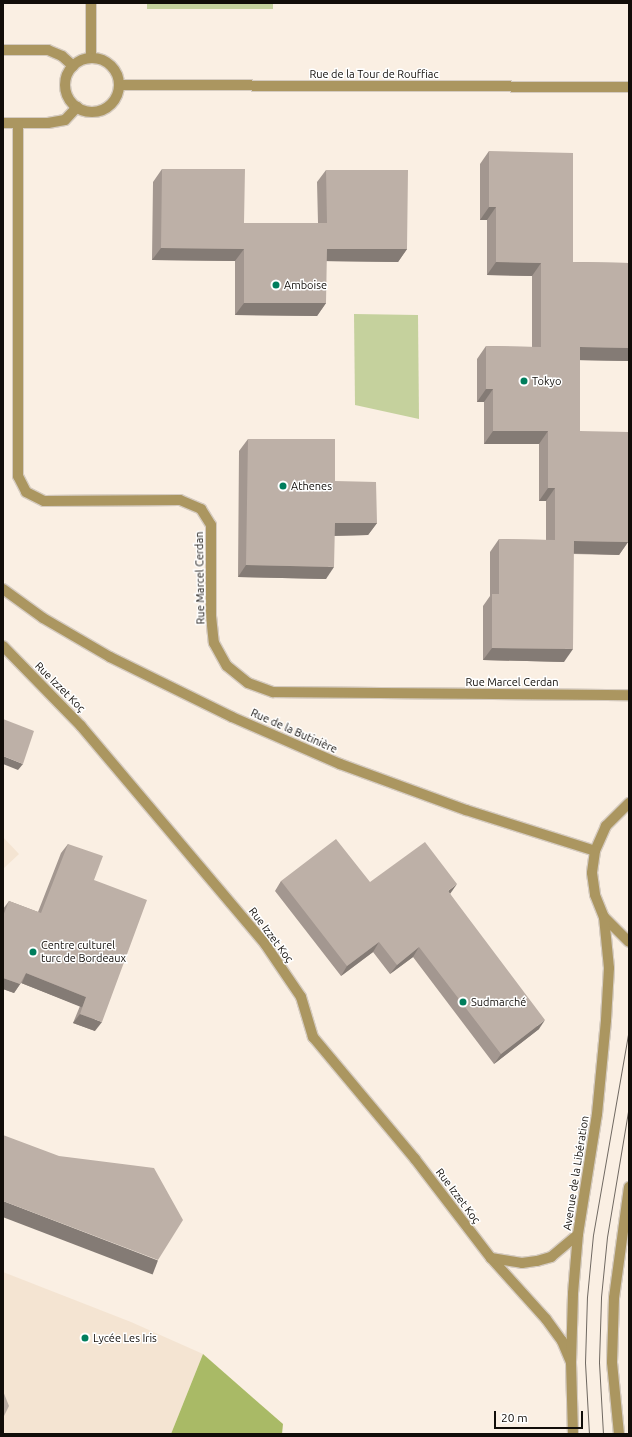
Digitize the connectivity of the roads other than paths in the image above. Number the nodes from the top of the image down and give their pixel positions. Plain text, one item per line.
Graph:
1 (92, 3) edge
2 (3, 50) edge
3 (91, 58) junction
4 (74, 66) junction
5 (119, 85) junction
6 (629, 87) edge
7 (77, 107) junction
8 (3, 123) edge
9 (18, 123) junction
10 (3, 589) edge
11 (3, 646) edge
12 (629, 694) edge
13 (629, 804) edge
14 (595, 852) junction
15 (604, 917) junction
16 (629, 942) edge
17 (629, 1187) edge
18 (578, 1234) junction
19 (491, 1258) junction
20 (571, 1362) junction
21 (573, 1434) edge
22 (618, 1434) edge

1 - 3 street
2 - 4 street
3 - 4 street
3 - 5 street
4 - 7 street
5 - 6 street, Rue de la Tour de Rouffiac
5 - 7 street
7 - 9 street
8 - 9 street
9 - 12 street, Rue Marcel Cerdan
10 - 14 street, Rue de la Butinière
11 - 19 street, Rue Izzet Koç
13 - 14 street
14 - 15 street
15 - 16 street
15 - 18 street, Avenue de la Libération
17 - 22 street
18 - 19 street
18 - 20 street, Avenue de la Libération
19 - 20 street, Rue Izzet Koç
20 - 21 street, Avenue de la Libération

